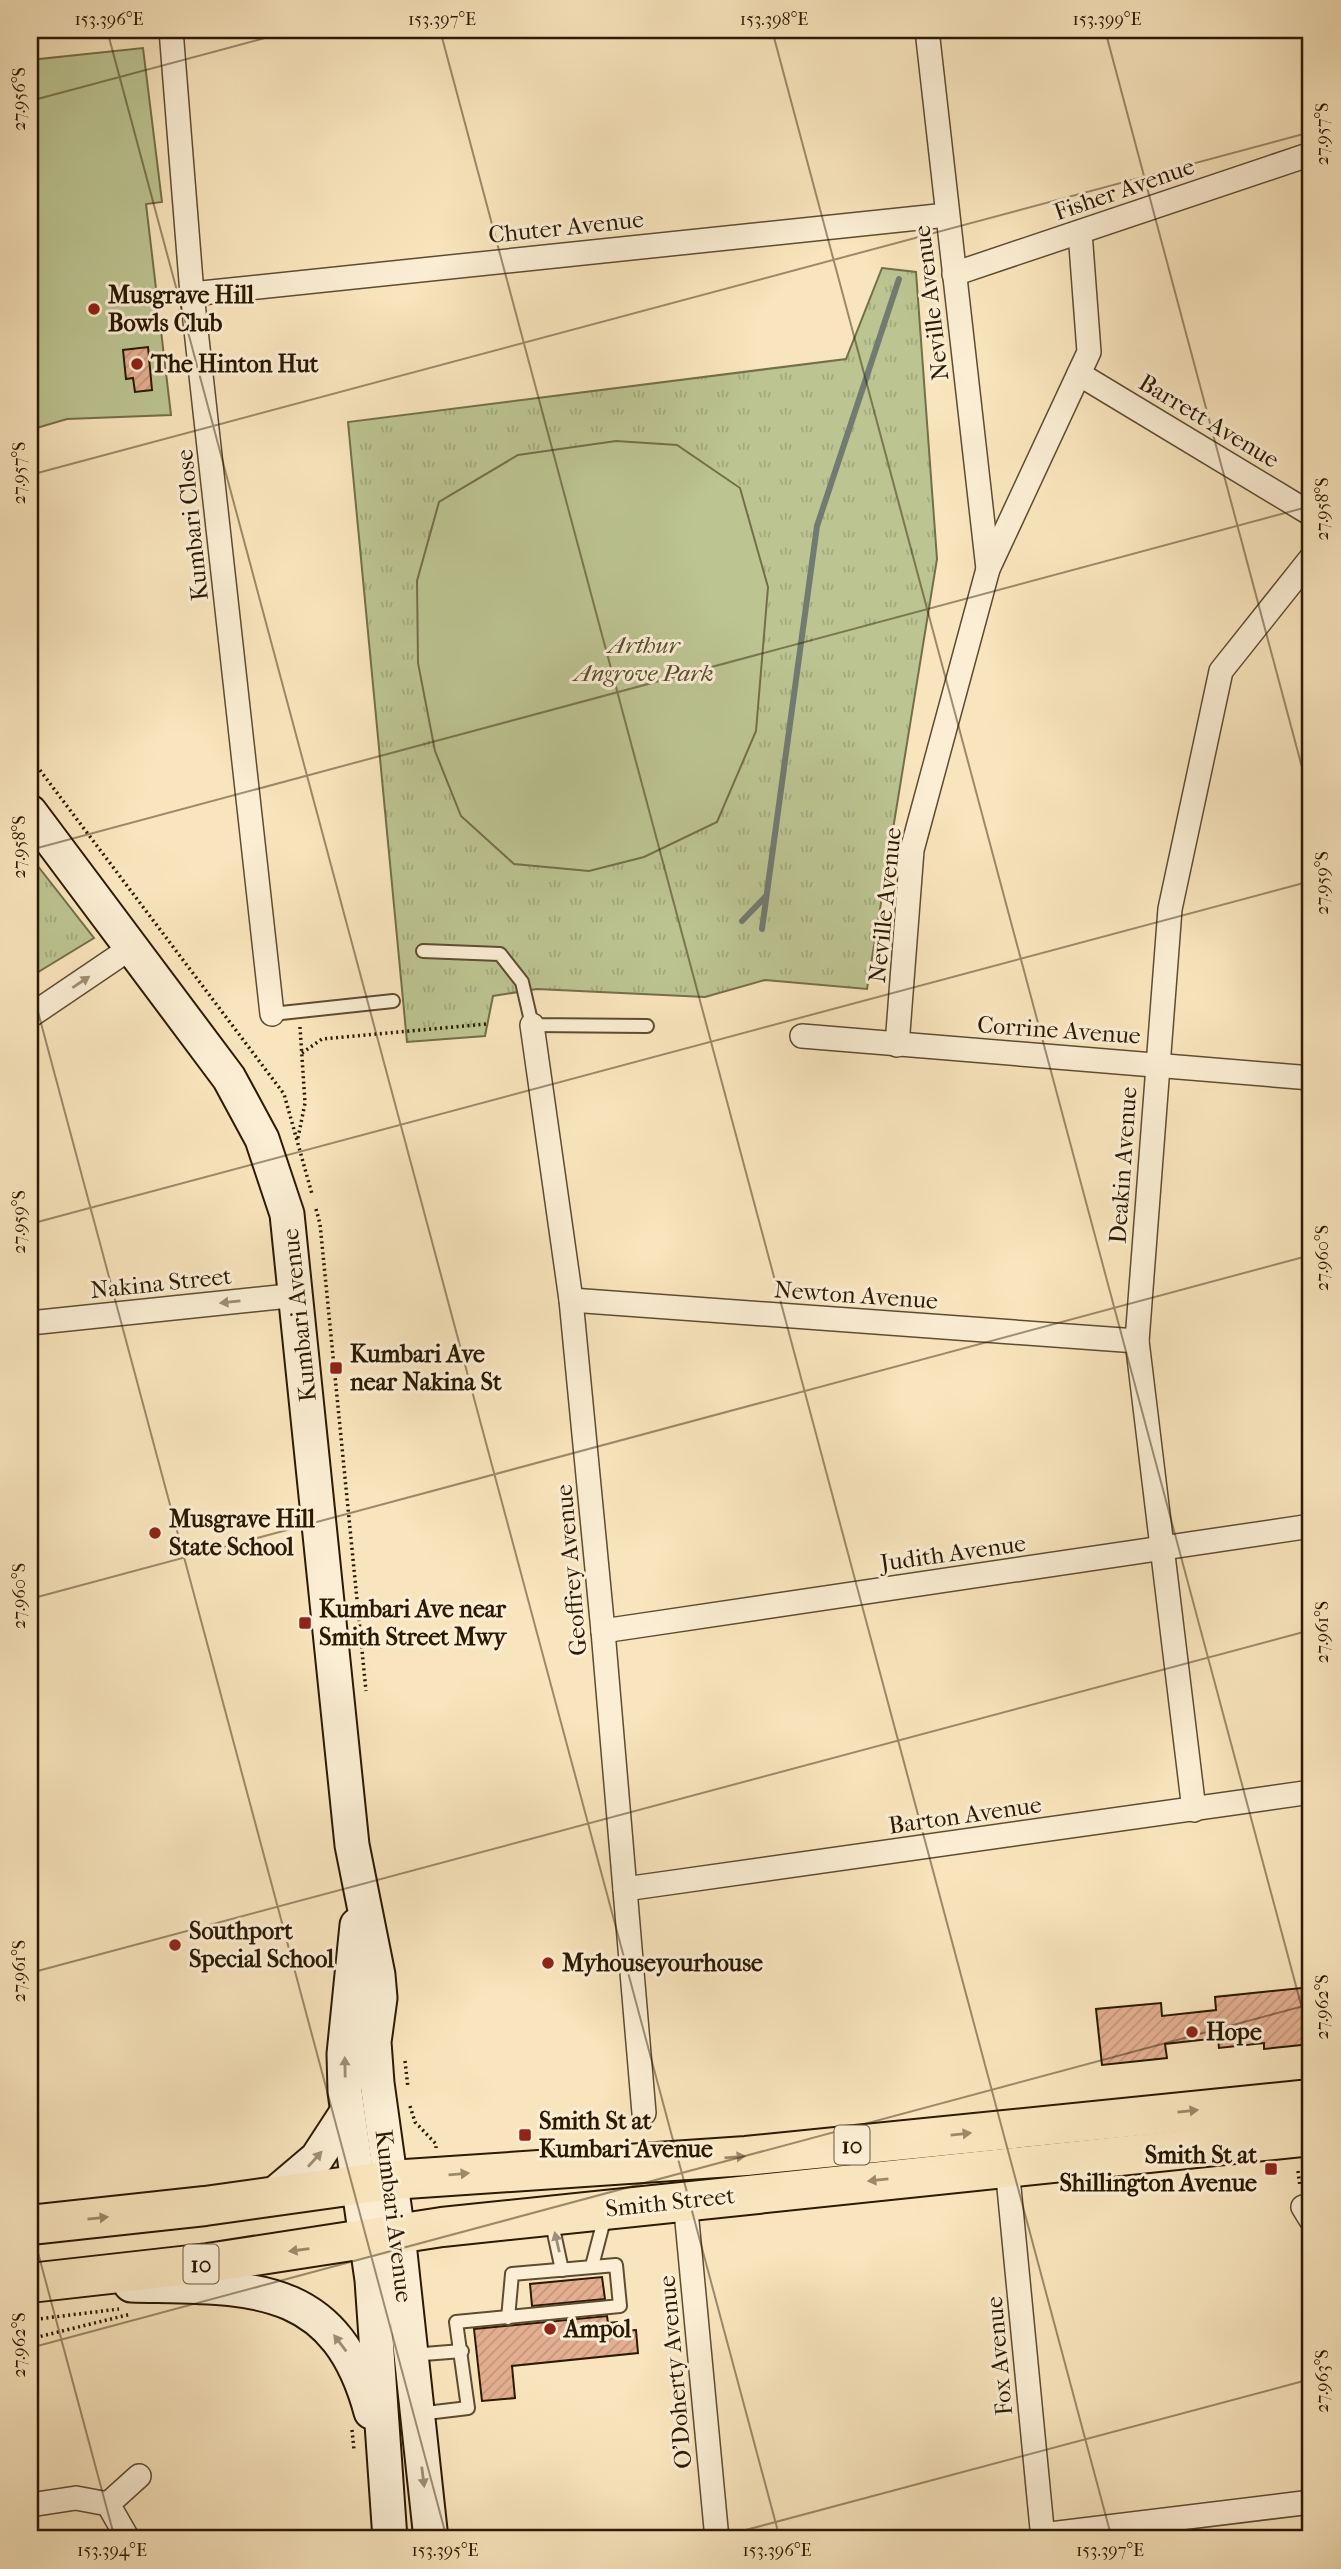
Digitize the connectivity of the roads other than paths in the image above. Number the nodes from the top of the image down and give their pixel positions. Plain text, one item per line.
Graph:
1 (172, 30) edge
2 (927, 30) edge
3 (1311, 154) edge
4 (947, 215) junction
5 (1080, 232) junction
6 (954, 274) junction
7 (192, 294) junction
8 (1079, 374) junction
9 (1311, 514) edge
10 (1311, 558) edge
11 (988, 569) junction
12 (30, 812) edge
13 (132, 947) junction
14 (424, 951) dead end
15 (393, 1001) dead end
16 (272, 1014) joint
17 (30, 1016) edge
18 (532, 1025) junction
19 (647, 1026) dead end
20 (802, 1036) dead end
21 (897, 1045) junction
22 (1156, 1064) junction
23 (1311, 1078) edge
24 (298, 1295) junction
25 (571, 1300) junction
26 (30, 1322) edge
27 (1137, 1341) junction
28 (1311, 1526) edge
29 (1162, 1548) junction
30 (603, 1631) junction
31 (1311, 1793) edge
32 (1194, 1810) junction
33 (625, 1889) junction
34 (360, 1895) junction
35 (1311, 2099) edge
36 (347, 2112) junction
37 (644, 2113) dead end
38 (1311, 2136) edge
39 (1007, 2167) junction
40 (374, 2182) junction
41 (271, 2197) junction
42 (685, 2200) junction
43 (607, 2209) junction
44 (550, 2215) junction
45 (30, 2225) edge
46 (382, 2236) junction
47 (592, 2266) junction
48 (562, 2270) junction
49 (33, 2283) edge
50 (508, 2318) junction
51 (462, 2351) junction
52 (411, 2355) junction
53 (416, 2414) junction
54 (369, 2457) junction
55 (139, 2476) dead end
56 (1311, 2502) edge
57 (108, 2504) junction
58 (30, 2505) edge
59 (1043, 2537) edge
60 (128, 2539) edge
61 (390, 2539) edge
62 (430, 2539) edge
63 (717, 2539) edge

1 - 7 street, Kumbari Close
2 - 4 street, Neville Avenue
3 - 5 street, Fisher Avenue
4 - 6 street, Neville Avenue
4 - 7 street, Chuter Avenue
5 - 6 street, Fisher Avenue
5 - 8 street, Neville Avenue
6 - 11 street, Neville Avenue
7 - 16 street, Kumbari Close
8 - 9 street, Barrett Avenue
8 - 11 street, Neville Avenue
10 - 22 street, Deakin Avenue
11 - 21 street, Neville Avenue
12 - 13 main road, Kumbari Avenue
17 -> 13 street
13 - 24 main road, Kumbari Avenue
14 - 18 lane
15 - 16 lane
18 - 19 lane
18 - 25 street, Geoffrey Avenue
20 - 21 street, Corrine Avenue
21 - 22 street, Corrine Avenue
22 - 23 street, Corrine Avenue
22 - 27 street, Deakin Avenue
24 -> 26 street, Nakina Street
24 - 34 main road, Kumbari Avenue
25 - 27 street, Newton Avenue
25 - 30 street, Geoffrey Avenue
27 - 29 street, Deakin Avenue
28 - 29 street, Judith Avenue
29 - 30 street, Judith Avenue
29 - 32 street, Deakin Avenue
30 - 33 street, Geoffrey Avenue
31 - 32 street, Barton Avenue
32 - 33 street, Barton Avenue
33 - 37 street, Geoffrey Avenue
36 -> 34 main road, Kumbari Avenue
34 - 40 main road, Kumbari Avenue
40 -> 35 highway, Smith Street / 10
36 - 40 main road, Kumbari Avenue
41 -> 36 main road
38 - 39 highway, Smith Street / 10
39 -> 42 highway, Smith Street / 10
39 - 59 street, Fox Avenue
40 - 41 highway, Smith Street / 10
40 - 46 main road, Kumbari Avenue
45 -> 41 highway, Smith Street / 10
42 - 43 highway, Smith Street / 10
42 - 63 street, O'Doherty Avenue
43 - 44 highway, Smith Street / 10
43 - 47 lane
44 - 46 highway, Smith Street / 10
48 -> 44 lane
46 -> 49 highway, Smith Street / 10
46 - 52 main road, Kumbari Avenue
46 - 54 main road, Kumbari Avenue
47 - 48 lane
47 - 50 lane
48 - 50 lane
54 -> 49 main road
50 - 51 lane
51 - 52 lane
51 - 53 lane
52 - 53 main road, Kumbari Avenue
53 -> 62 main road, Kumbari Avenue
54 - 61 main road, Kumbari Avenue
55 - 57 street
56 - 59 street
57 - 58 street
57 - 60 street

